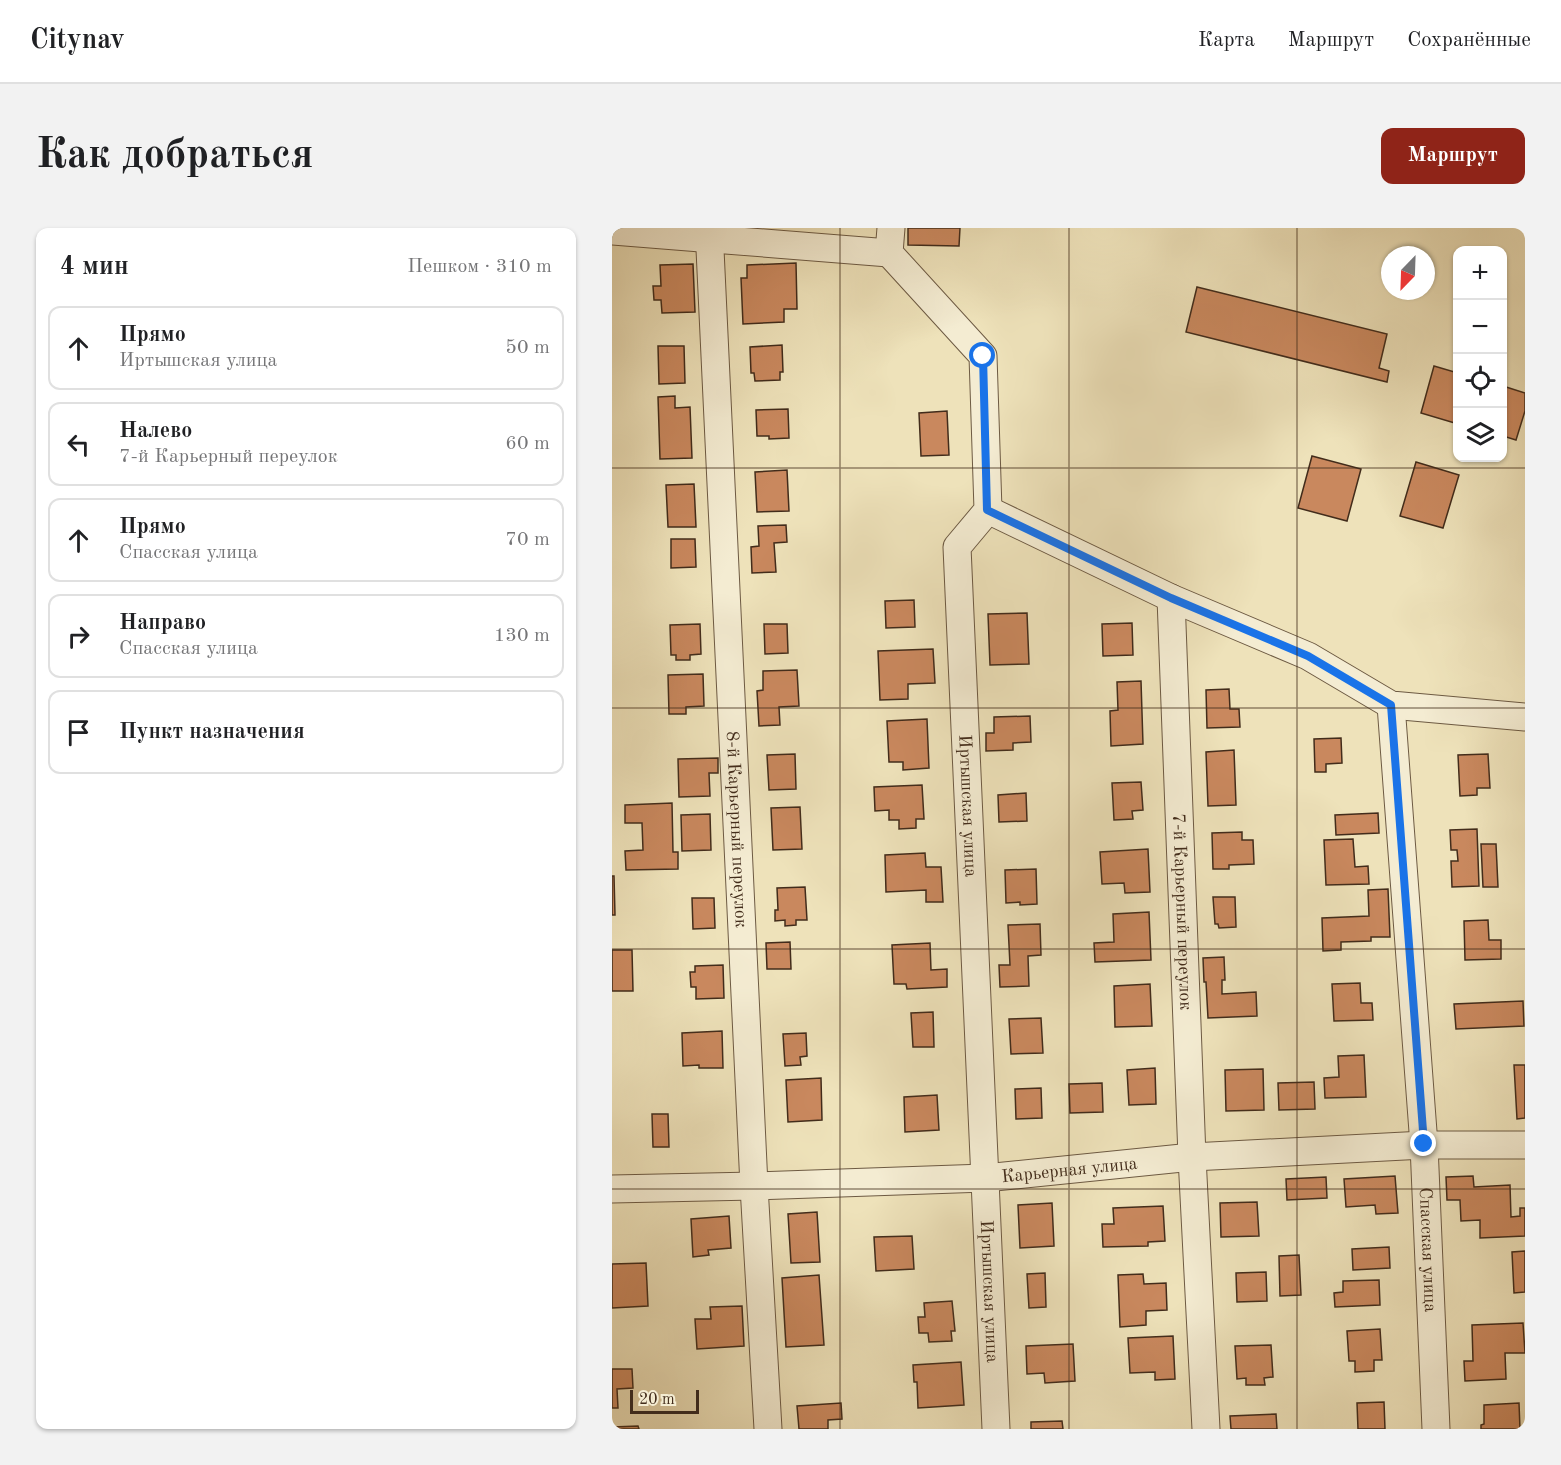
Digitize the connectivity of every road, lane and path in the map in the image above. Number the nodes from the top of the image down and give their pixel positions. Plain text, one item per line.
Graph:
1 (612, 231) edge
2 (709, 233) edge
3 (890, 241) edge
4 (987, 510) junction
5 (1171, 598) junction
6 (1391, 705) junction
7 (1525, 717) edge
8 (1424, 1144) junction
9 (1525, 1145) edge
10 (1192, 1157) junction
11 (985, 1178) junction
12 (754, 1186) junction
13 (612, 1189) edge
14 (768, 1429) edge
15 (996, 1429) edge
16 (1206, 1429) edge
17 (1436, 1429) edge

1 - 2 street
2 - 3 street
2 - 12 street, 8-й Карьерный переулок
3 - 4 street
4 - 5 street
4 - 11 street, Иртышская улица
5 - 6 street
5 - 10 street, 7-й Карьерный переулок
6 - 7 street
6 - 8 street, Спасская улица
8 - 9 street, Карьерная улица
8 - 10 street, Карьерная улица
8 - 17 street, Спасская улица
10 - 11 street, Карьерная улица
10 - 16 street, 7-й Карьерный переулок
11 - 12 street, Карьерная улица
11 - 15 street, Иртышская улица
12 - 13 street, Карьерная улица
12 - 14 street, 8-й Карьерный переулок

